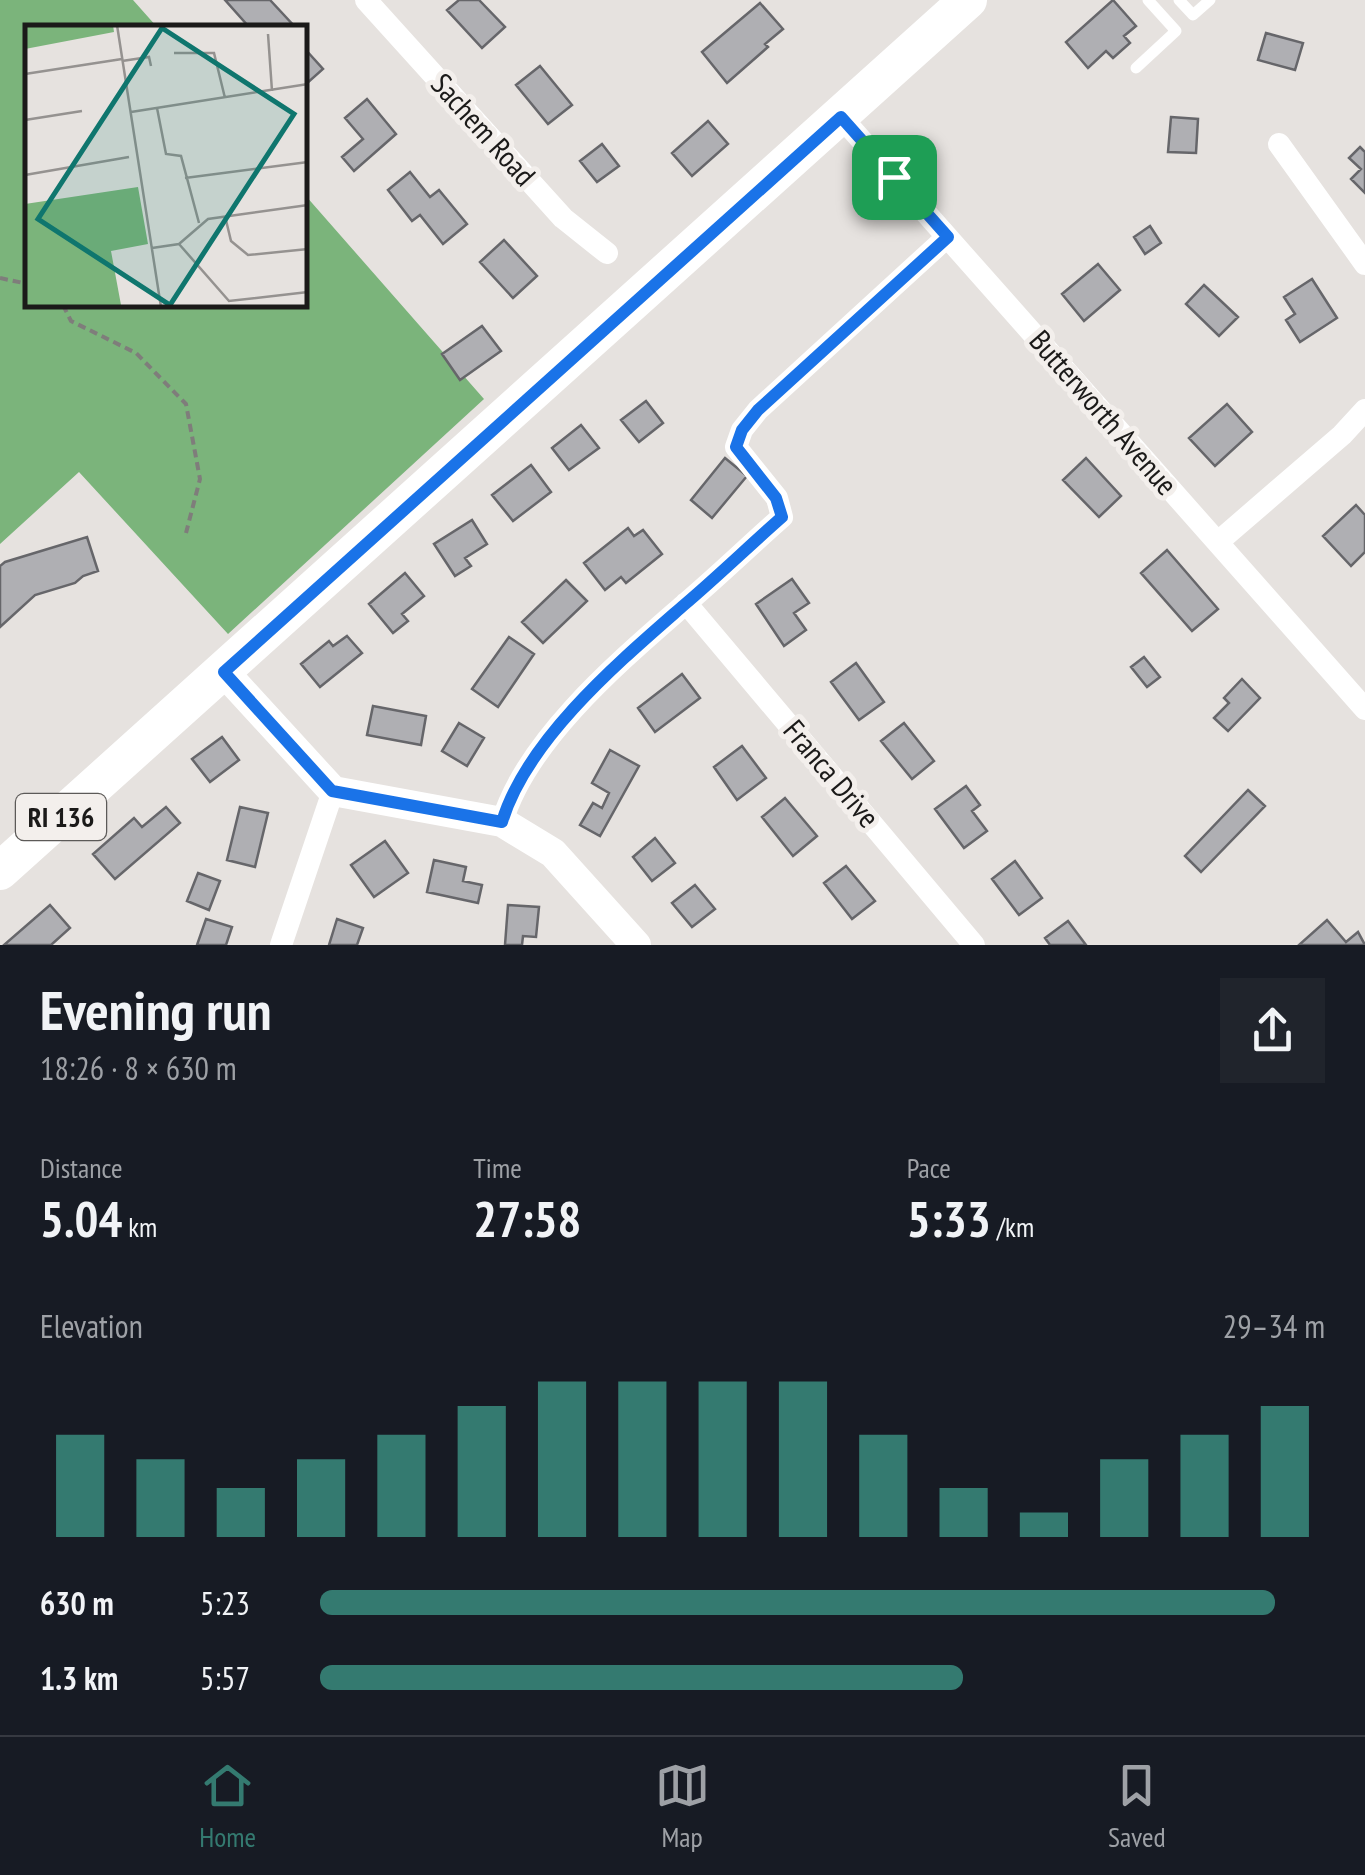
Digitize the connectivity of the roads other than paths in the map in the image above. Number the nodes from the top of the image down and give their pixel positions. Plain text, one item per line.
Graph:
1 (366, 0) edge
2 (968, 0) edge
3 (1148, 0) edge
4 (1179, 0) edge
5 (1210, 0) edge
6 (1136, 68) dead end
7 (841, 117) junction
8 (1279, 144) dead end
9 (948, 237) junction
10 (607, 253) dead end
11 (1365, 264) edge
12 (1365, 410) edge
13 (1218, 542) junction
14 (686, 604) junction
15 (224, 672) junction
16 (1365, 709) edge
17 (332, 791) junction
18 (502, 822) junction
19 (0, 870) edge
20 (621, 940) edge
21 (281, 945) edge
22 (974, 945) edge

1 - 10 street, Sachem Road
2 - 7 main road, RI 136
3 - 6 lane
4 - 5 lane
7 - 9 street, Butterworth Avenue
7 - 15 main road, RI 136
8 - 11 street
9 - 13 street, Butterworth Avenue
9 - 14 street
12 - 13 street
13 - 16 street, Butterworth Avenue
14 - 18 street
14 - 22 street, Franca Drive
15 - 17 street
15 - 19 main road, RI 136
17 - 18 street
17 - 21 street
18 - 20 street

